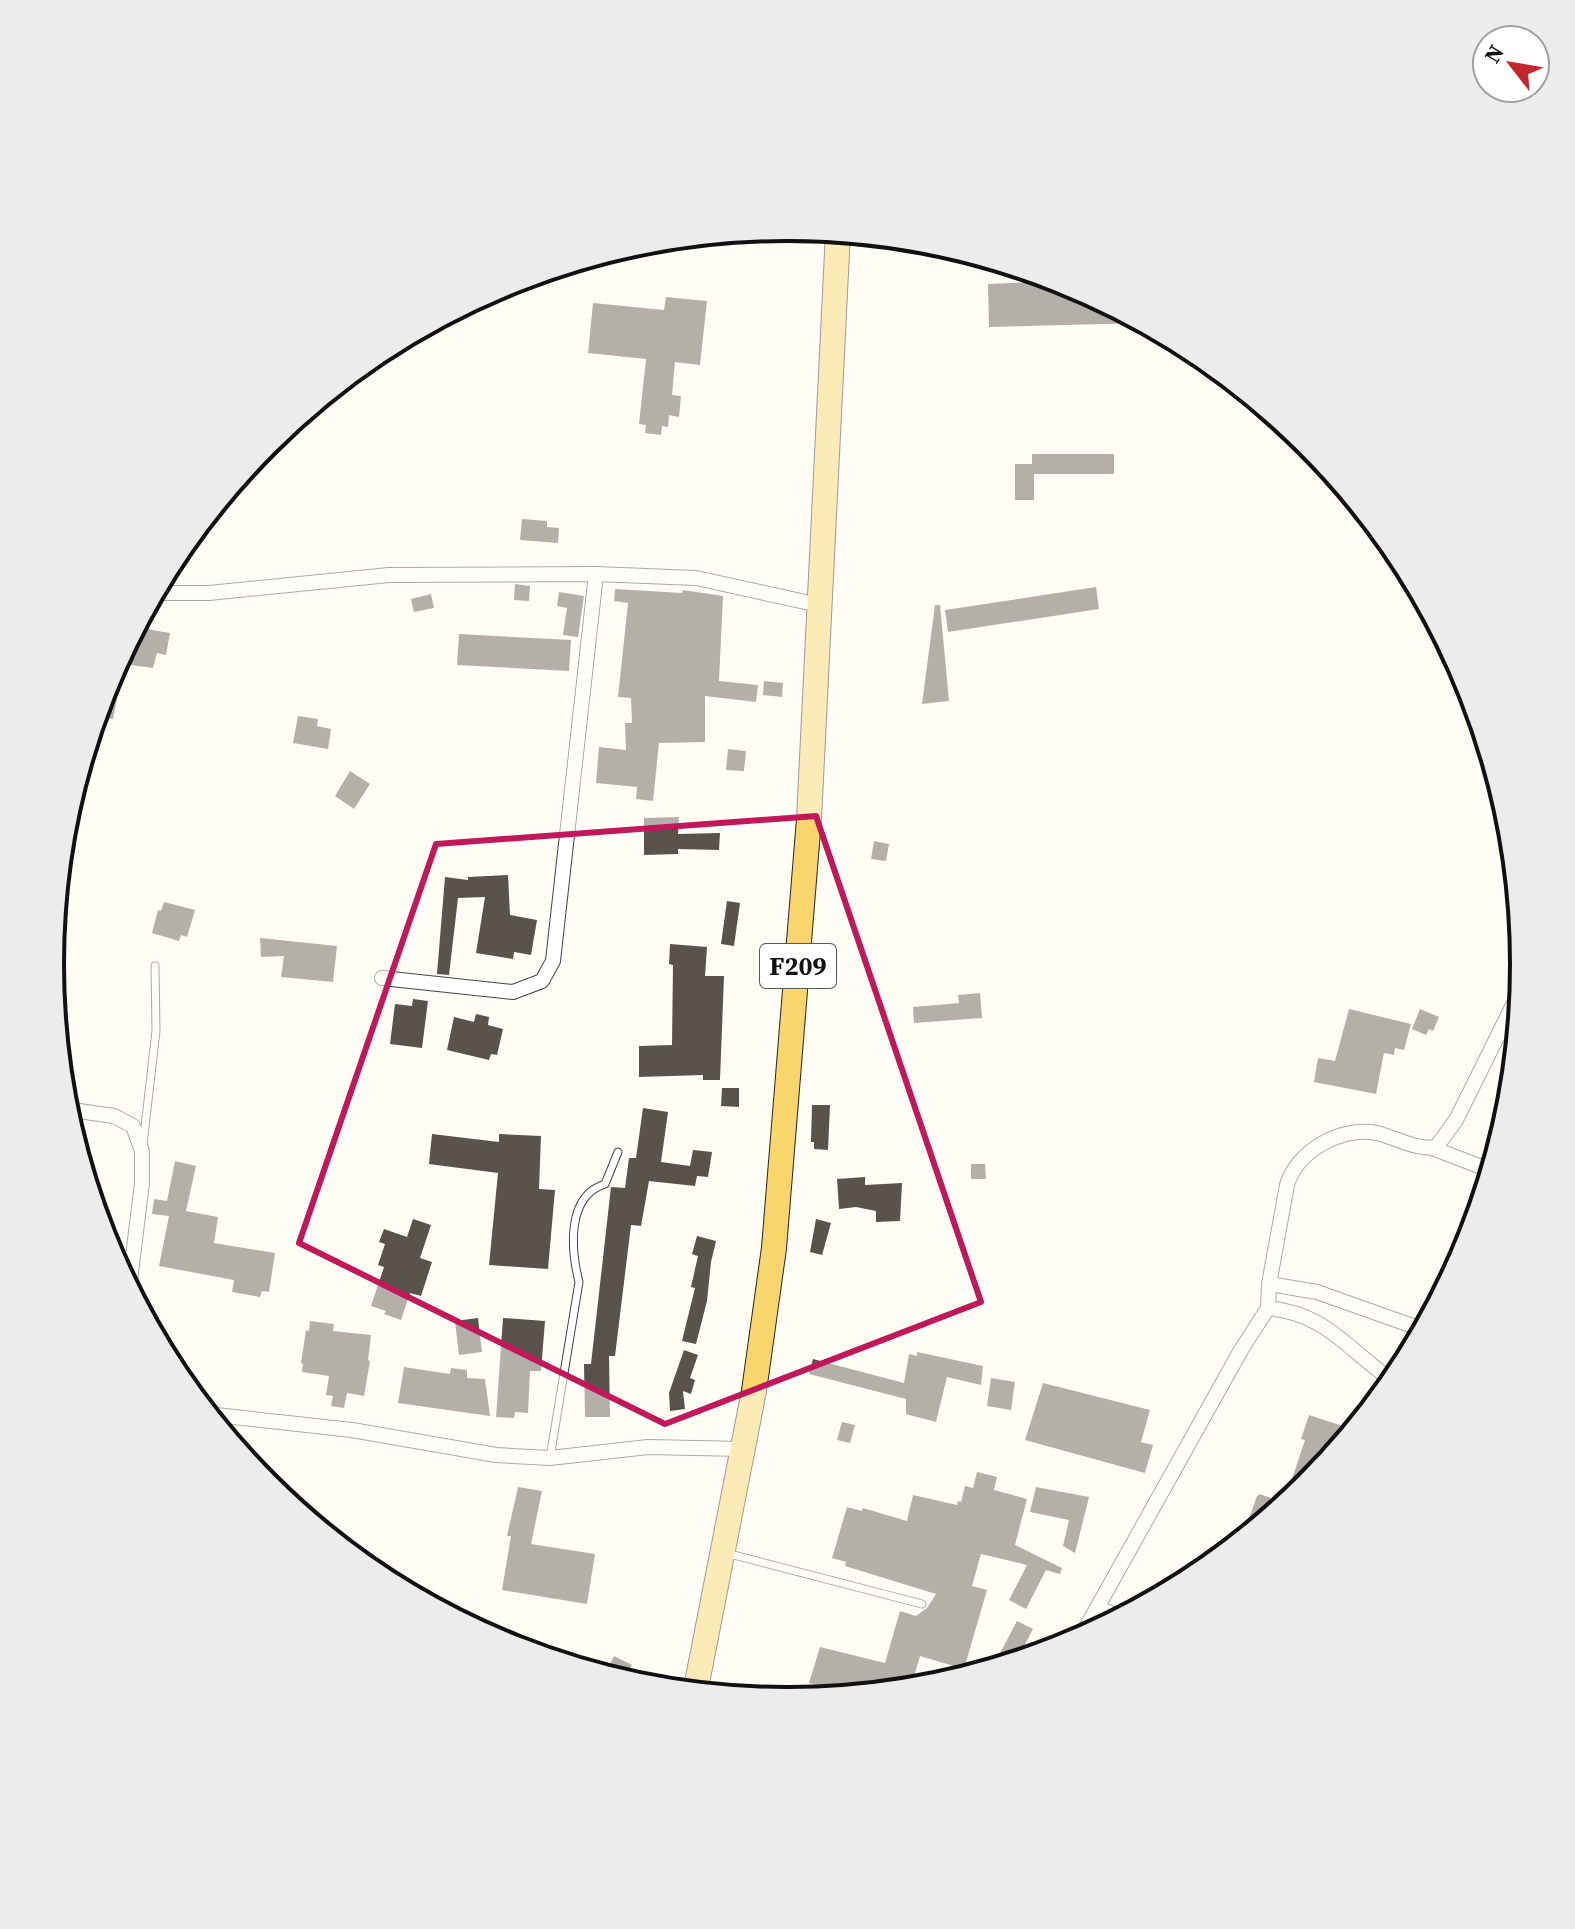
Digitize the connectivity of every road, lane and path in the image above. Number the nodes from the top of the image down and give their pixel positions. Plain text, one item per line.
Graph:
1 (837, 243) edge
2 (596, 574) junction
3 (167, 593) edge
4 (819, 605) junction
5 (155, 966) dead end
6 (382, 978) dead end
7 (1509, 1013) edge
8 (79, 1111) edge
9 (1432, 1148) junction
10 (142, 1151) junction
11 (618, 1152) dead end
12 (1482, 1167) edge
13 (132, 1268) edge
14 (1269, 1284) junction
15 (1268, 1308) junction
16 (1414, 1326) edge
17 (1383, 1374) edge
18 (223, 1416) edge
19 (743, 1449) junction
20 (550, 1458) junction
21 (723, 1552) junction
22 (922, 1604) dead end
23 (1098, 1608) junction
24 (1108, 1612) edge
25 (1091, 1621) edge
26 (697, 1682) edge

1 - 4 main road, F209
2 - 3 street
2 - 4 street
2 - 6 street
4 - 19 main road, F209
5 - 10 lane
7 - 9 street
8 - 10 street
9 - 12 street
9 - 14 street
10 - 13 street
11 - 20 lane
14 - 15 street
14 - 16 street
15 - 17 street
15 - 23 street
18 - 20 street
19 - 20 street
19 - 21 main road, F209
21 - 22 lane
21 - 26 main road, F209
23 - 24 street
23 - 25 street

